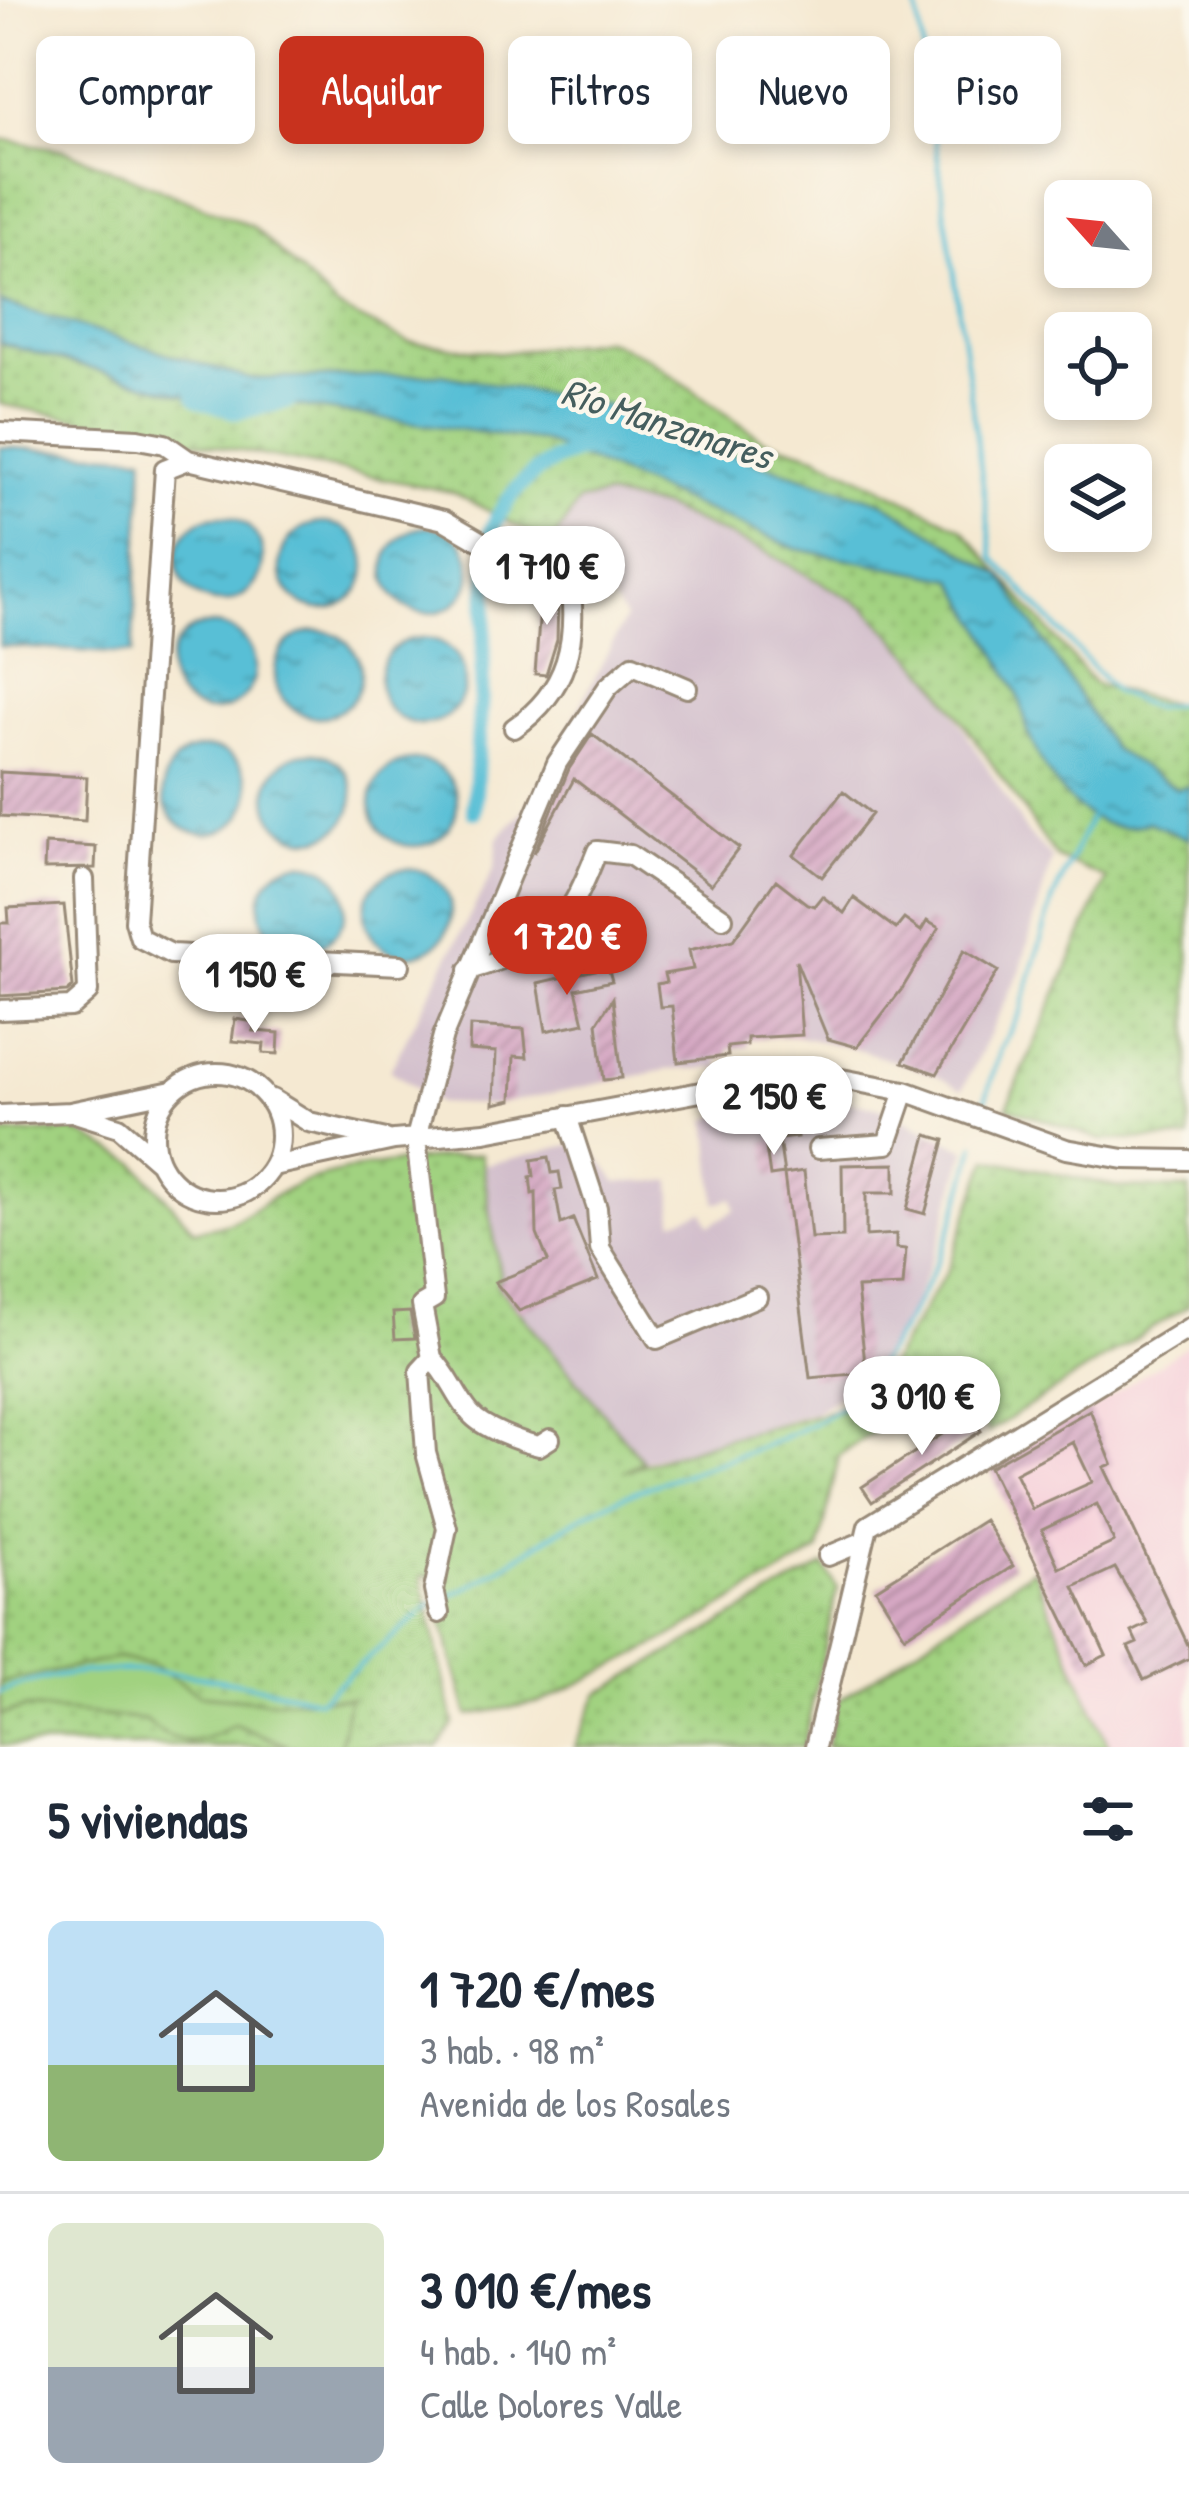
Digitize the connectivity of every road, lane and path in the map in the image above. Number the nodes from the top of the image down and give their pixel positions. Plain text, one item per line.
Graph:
1 (0, 432) edge
2 (164, 444) junction
3 (188, 460) junction
4 (165, 469) junction
5 (687, 688) dead end
6 (514, 728) dead end
7 (84, 879) dead end
8 (723, 918) dead end
9 (400, 965) dead end
10 (470, 970) junction
11 (0, 1010) edge
12 (172, 1091) junction
13 (904, 1091) junction
14 (268, 1097) junction
15 (70, 1112) junction
16 (0, 1115) edge
17 (567, 1116) junction
18 (416, 1138) junction
19 (394, 1140) junction
20 (818, 1149) dead end
21 (1189, 1160) edge
22 (159, 1161) junction
23 (273, 1166) junction
24 (758, 1297) dead end
25 (1189, 1328) edge
26 (431, 1358) junction
27 (550, 1439) dead end
28 (865, 1534) junction
29 (828, 1556) dead end
30 (439, 1613) dead end
31 (814, 1747) edge

1 - 2 street
2 - 3 street
2 - 4 street
3 - 4 street
3 - 6 street
4 - 9 street
5 - 10 street
7 - 11 street
8 - 10 street
10 - 18 street
12 - 14 street
12 - 15 street
12 - 22 street
13 - 17 street
13 - 20 street
13 - 21 street
14 - 19 street
14 - 23 street
15 - 16 street
15 - 22 street
17 - 18 street
17 - 24 street
18 - 19 street
18 - 26 street
19 - 23 street
22 - 23 street
25 - 28 street
26 - 27 street
26 - 30 street
28 - 29 street
28 - 31 street

